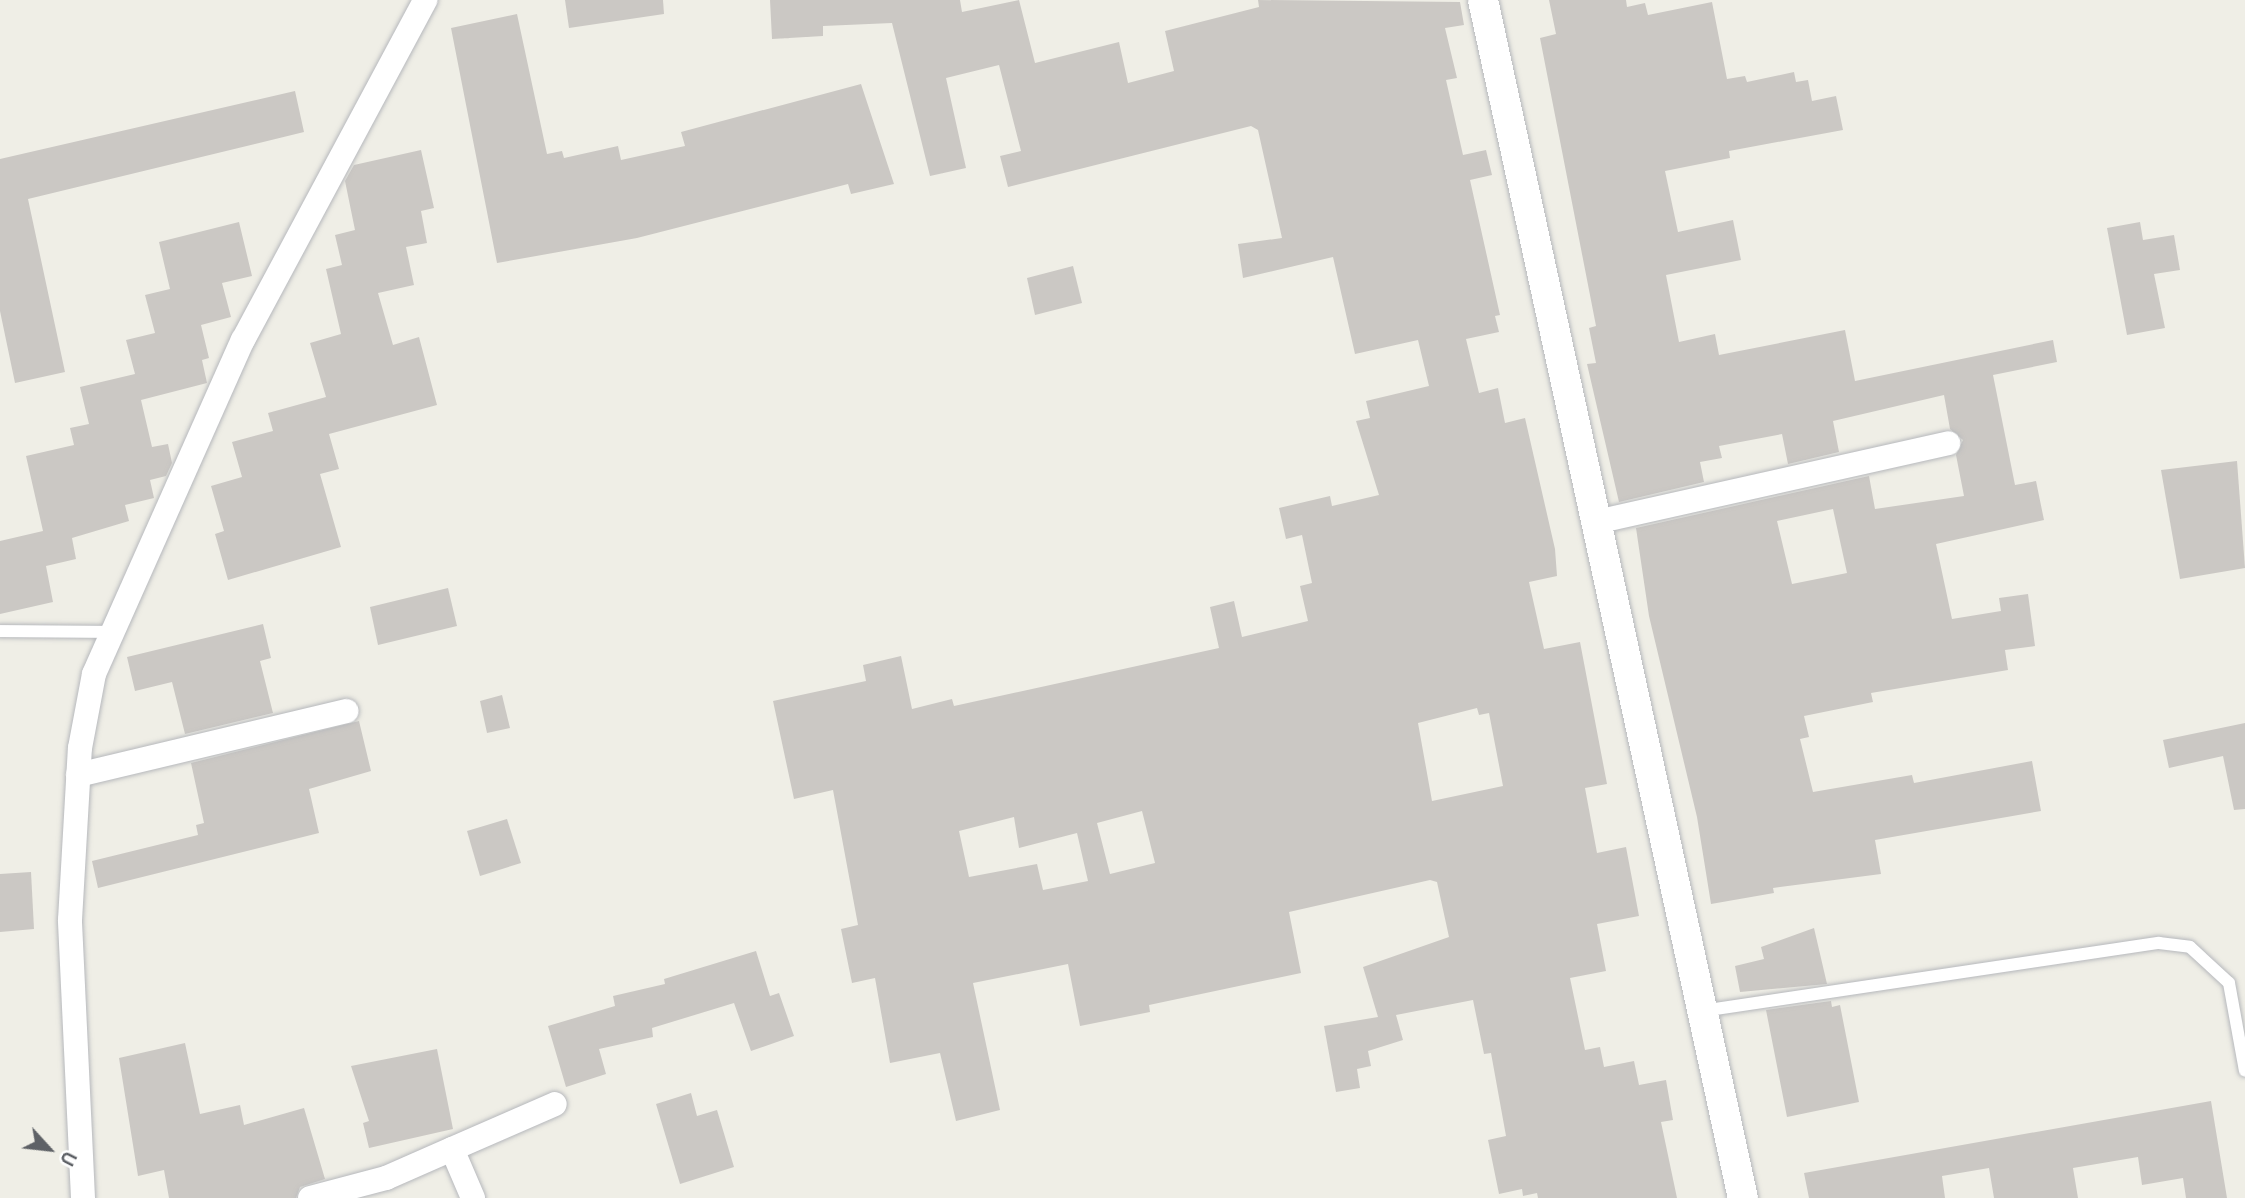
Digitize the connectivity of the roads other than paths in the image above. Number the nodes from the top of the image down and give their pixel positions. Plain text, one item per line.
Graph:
1 (425, 0) edge
2 (1483, 0) edge
3 (1948, 443) dead end
4 (1596, 522) junction
5 (0, 631) edge
6 (115, 632) junction
7 (346, 711) dead end
8 (78, 775) junction
9 (1700, 1012) junction
10 (2245, 1071) edge
11 (555, 1104) dead end
12 (452, 1149) junction
13 (83, 1198) edge
14 (310, 1198) edge
15 (472, 1198) edge
16 (1743, 1198) edge

1 - 6 street
2 - 4 street
3 - 4 street
4 - 9 street
5 - 6 lane
6 - 8 street
7 - 8 street
8 - 13 street
9 - 10 lane
9 - 16 street
11 - 12 street
12 - 14 street
12 - 15 street

